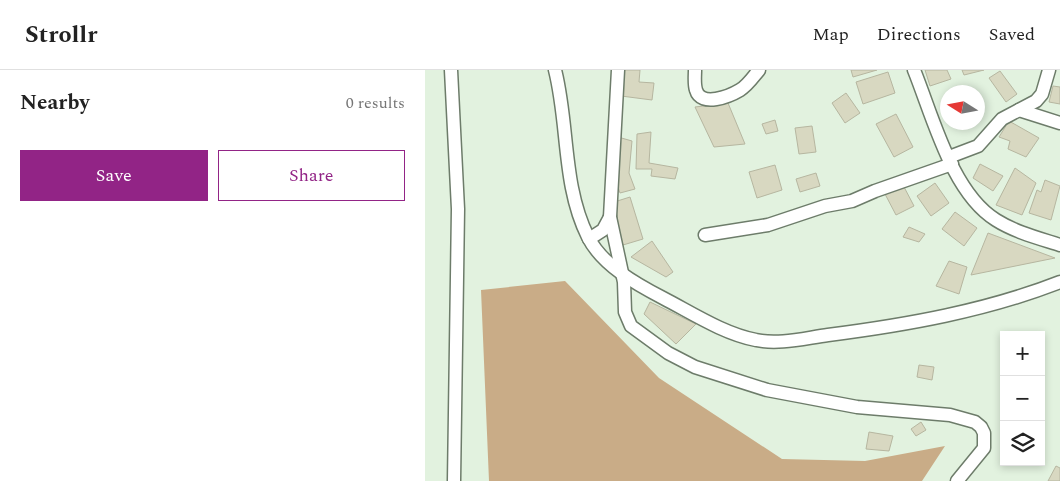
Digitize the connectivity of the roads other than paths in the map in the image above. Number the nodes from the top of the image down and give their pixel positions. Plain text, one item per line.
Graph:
1 (451, 70) edge
2 (555, 70) edge
3 (618, 70) edge
4 (695, 70) edge
5 (759, 70) edge
6 (914, 70) edge
7 (1049, 70) edge
8 (1019, 110) junction
9 (1060, 123) edge
10 (951, 161) junction
11 (610, 217) junction
12 (705, 236) dead end
13 (589, 238) junction
14 (1060, 245) edge
15 (622, 272) junction
16 (1060, 282) edge
17 (639, 286) junction
18 (624, 303) junction
19 (453, 481) edge
20 (957, 481) edge

1 - 19 street
2 - 13 street
3 - 11 street
4 - 5 street
6 - 10 street
7 - 8 street
8 - 9 street
8 - 10 street
10 - 12 street
10 - 14 street
11 - 13 street
11 - 15 street
13 - 15 street
15 - 17 street
15 - 18 street
16 - 17 street
17 - 18 street
18 - 20 street

